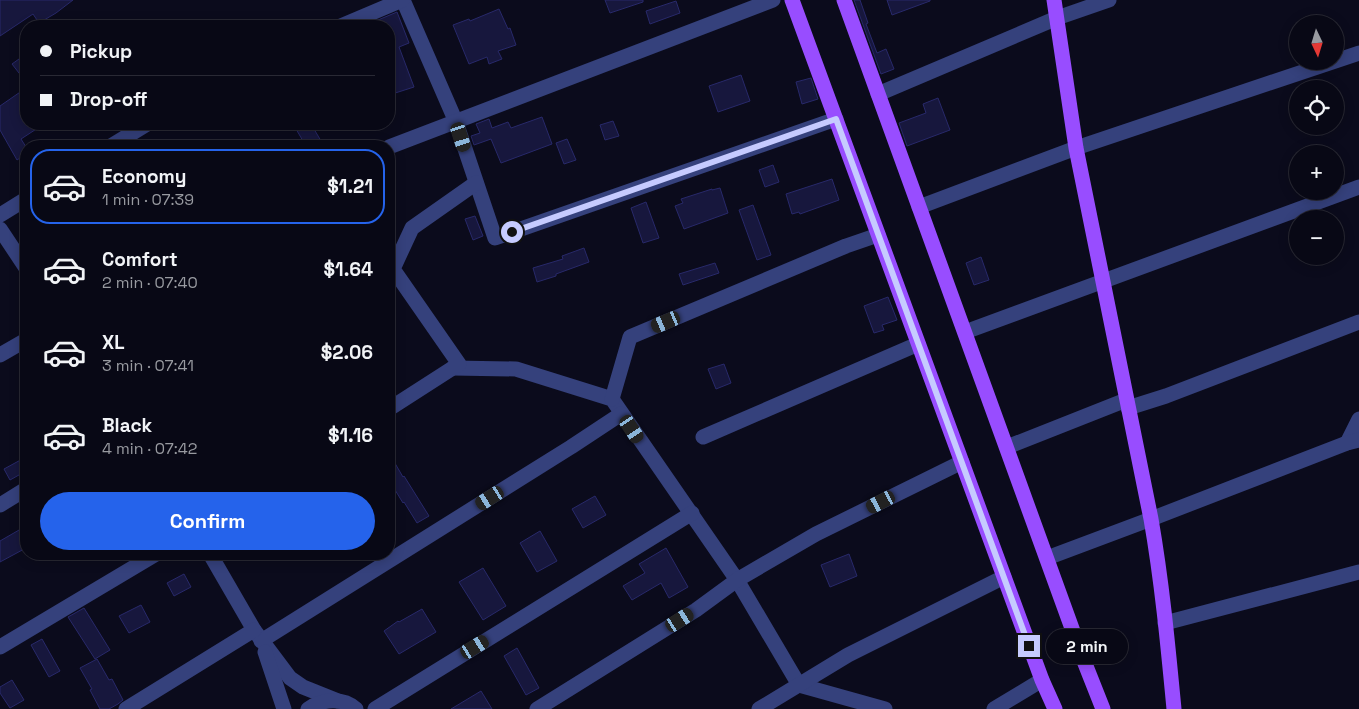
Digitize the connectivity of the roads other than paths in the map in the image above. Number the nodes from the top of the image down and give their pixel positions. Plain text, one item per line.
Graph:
1 (402, 0) edge
2 (773, 0) edge
3 (792, 0) edge
4 (844, 0) edge
5 (1054, 0) edge
6 (1109, 0) edge
7 (1057, 18) junction
8 (355, 20) edge
9 (1359, 53) edge
10 (878, 94) junction
11 (836, 119) junction
12 (456, 122) junction
13 (137, 130) edge
14 (121, 140) edge
15 (395, 145) edge
16 (1076, 148) junction
17 (476, 183) junction
18 (1359, 187) edge
19 (20, 202) edge
20 (919, 207) junction
21 (0, 215) edge
22 (0, 229) edge
23 (878, 235) junction
24 (20, 259) edge
25 (395, 262) edge
26 (395, 276) edge
27 (1102, 281) junction
28 (1359, 322) edge
29 (965, 332) junction
30 (20, 343) edge
31 (918, 344) junction
32 (0, 355) edge
33 (453, 368) junction
34 (612, 399) junction
35 (1127, 404) junction
36 (395, 405) edge
37 (622, 414) junction
38 (1359, 418) edge
39 (703, 437) dead end
40 (1353, 441) edge
41 (1007, 447) junction
42 (962, 462) junction
43 (20, 492) edge
44 (0, 504) edge
45 (692, 513) junction
46 (1151, 519) junction
47 (395, 553) edge
48 (1047, 558) junction
49 (146, 560) edge
50 (214, 560) edge
51 (384, 560) edge
52 (1359, 572) edge
53 (1004, 577) junction
54 (736, 580) junction
55 (1165, 623) junction
56 (258, 636) junction
57 (0, 647) edge
58 (1042, 680) junction
59 (799, 685) junction
60 (338, 700) junction
61 (126, 709) edge
62 (284, 709) edge
63 (308, 709) edge
64 (356, 709) edge
65 (375, 709) edge
66 (537, 709) edge
67 (759, 709) edge
68 (885, 709) edge
69 (994, 709) edge
70 (1055, 709) edge
71 (1103, 709) edge
72 (1174, 709) edge

1 - 8 street
1 - 12 street
2 - 12 street
3 - 11 main road
4 - 10 main road
5 - 7 main road
6 - 7 street
7 - 10 street
7 - 16 main road
9 - 16 street
10 - 20 main road
11 - 17 street
11 - 23 main road
12 - 15 street
12 - 17 street
13 - 14 street
16 - 20 street
16 - 27 main road
17 - 25 street
18 - 27 street
19 - 21 street
20 - 29 main road
22 - 24 street
23 - 31 main road
23 - 34 street
26 - 33 street
27 - 29 street
27 - 35 main road
28 - 35 street
29 - 41 main road
30 - 32 street
31 - 39 street
31 - 42 main road
33 - 34 street
33 - 36 street
34 - 37 street
35 - 41 street
35 - 46 main road
37 - 45 street
37 - 47 street
38 - 40 street
40 - 46 street
41 - 48 main road
42 - 53 main road
42 - 54 street
43 - 44 street
45 - 54 street
45 - 65 street
46 - 48 street
46 - 55 main road
48 - 71 main road
49 - 57 street
50 - 56 street
51 - 56 street
52 - 55 street
53 - 58 main road
53 - 59 street
54 - 59 street
54 - 66 street
55 - 72 main road
56 - 60 street
56 - 61 street
56 - 62 street
58 - 69 street
58 - 70 main road
59 - 67 street
59 - 68 street
60 - 63 street
60 - 64 street

